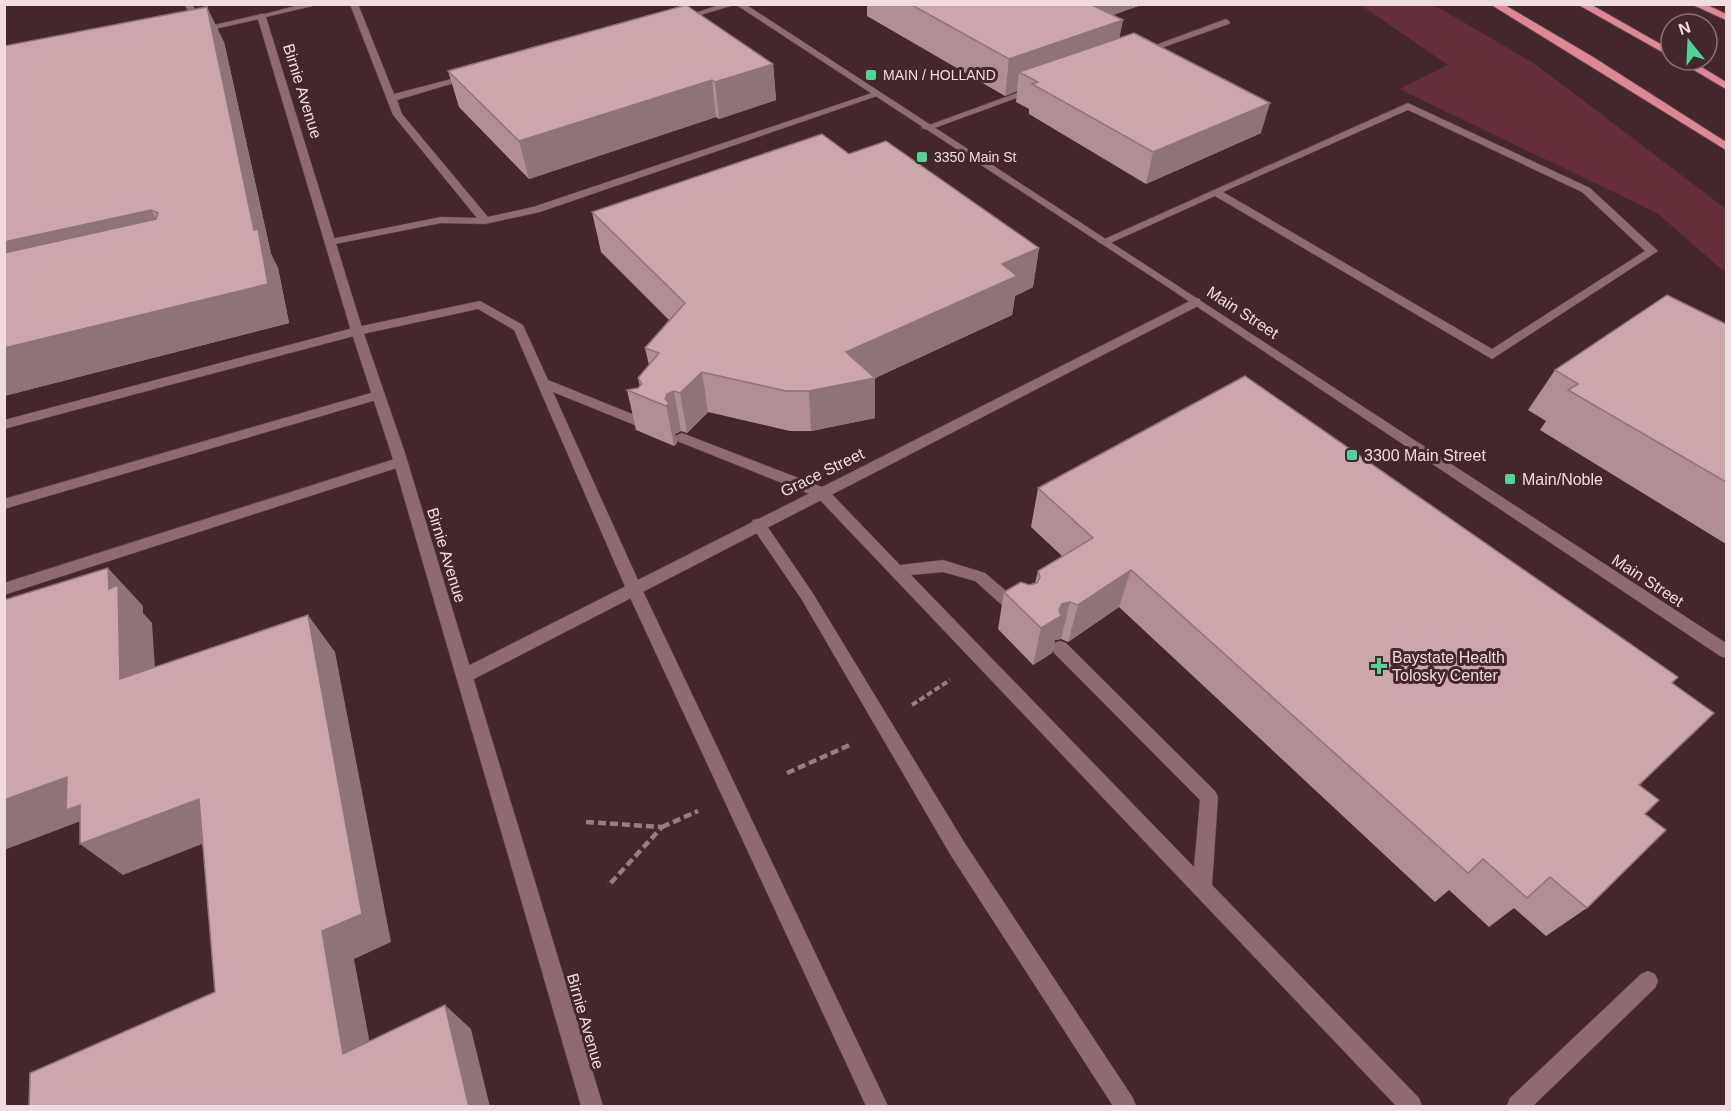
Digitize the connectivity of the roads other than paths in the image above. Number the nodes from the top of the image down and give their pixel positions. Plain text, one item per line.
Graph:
1 (189, 4) edge
2 (317, 4) edge
3 (354, 4) edge
4 (733, 4) edge
5 (739, 4) edge
6 (1495, 4) edge
7 (1582, 4) edge
8 (1696, 4) edge
9 (261, 16) junction
10 (1726, 17) edge
11 (672, 21) edge
12 (1226, 22) dead end
13 (198, 29) junction
14 (186, 32) edge
15 (1659, 47) edge
16 (1136, 54) edge
17 (1702, 72) edge
18 (481, 74) edge
19 (1048, 84) edge
20 (1726, 86) edge
21 (875, 95) junction
22 (392, 98) junction
23 (926, 128) junction
24 (1726, 147) edge
25 (1215, 192) junction
26 (485, 221) junction
27 (330, 242) junction
28 (1104, 242) junction
29 (1196, 302) junction
30 (357, 331) junction
31 (543, 382) junction
32 (378, 394) junction
33 (642, 423) edge
34 (4, 425) edge
35 (682, 438) dead end
36 (401, 462) junction
37 (822, 493) junction
38 (4, 504) edge
39 (758, 524) junction
40 (896, 571) junction
41 (4, 589) edge
42 (634, 589) junction
43 (1022, 614) edge
44 (1060, 648) edge
45 (1726, 651) edge
46 (464, 676) junction
47 (1202, 890) junction
48 (1648, 981) dead end
49 (592, 1107) edge
50 (877, 1107) edge
51 (1125, 1107) edge
52 (1411, 1107) edge
53 (1518, 1107) edge

1 - 13 main road
2 - 9 main road
3 - 22 main road
4 - 11 main road
5 - 21 main road, Main Street
6 - 24 highway
7 - 15 highway
8 - 10 highway
9 - 13 main road
9 - 27 main road, Birnie Avenue
12 - 16 main road
13 - 14 main road
17 - 20 highway
18 - 22 main road
19 - 23 main road
21 - 23 main road, Main Street
21 - 26 main road
22 - 26 main road
23 - 28 main road, Main Street
25 - 25 main road
25 - 28 main road
26 - 27 main road
27 - 30 main road, Birnie Avenue
28 - 29 main road, Main Street
29 - 37 main road, Grace Street
29 - 45 main road, Main Street
30 - 31 main road
30 - 32 main road, Birnie Avenue
30 - 34 main road
31 - 33 main road
31 - 42 main road
32 - 36 main road, Birnie Avenue
32 - 38 main road
35 - 37 main road
36 - 41 main road
36 - 46 main road, Birnie Avenue
37 - 39 main road, Grace Street
37 - 40 main road
39 - 42 main road, Grace Street
39 - 51 main road
40 - 43 main road
40 - 47 main road
42 - 46 main road, Grace Street
42 - 50 main road
44 - 47 main road
46 - 49 main road, Birnie Avenue
47 - 52 main road
48 - 53 main road

